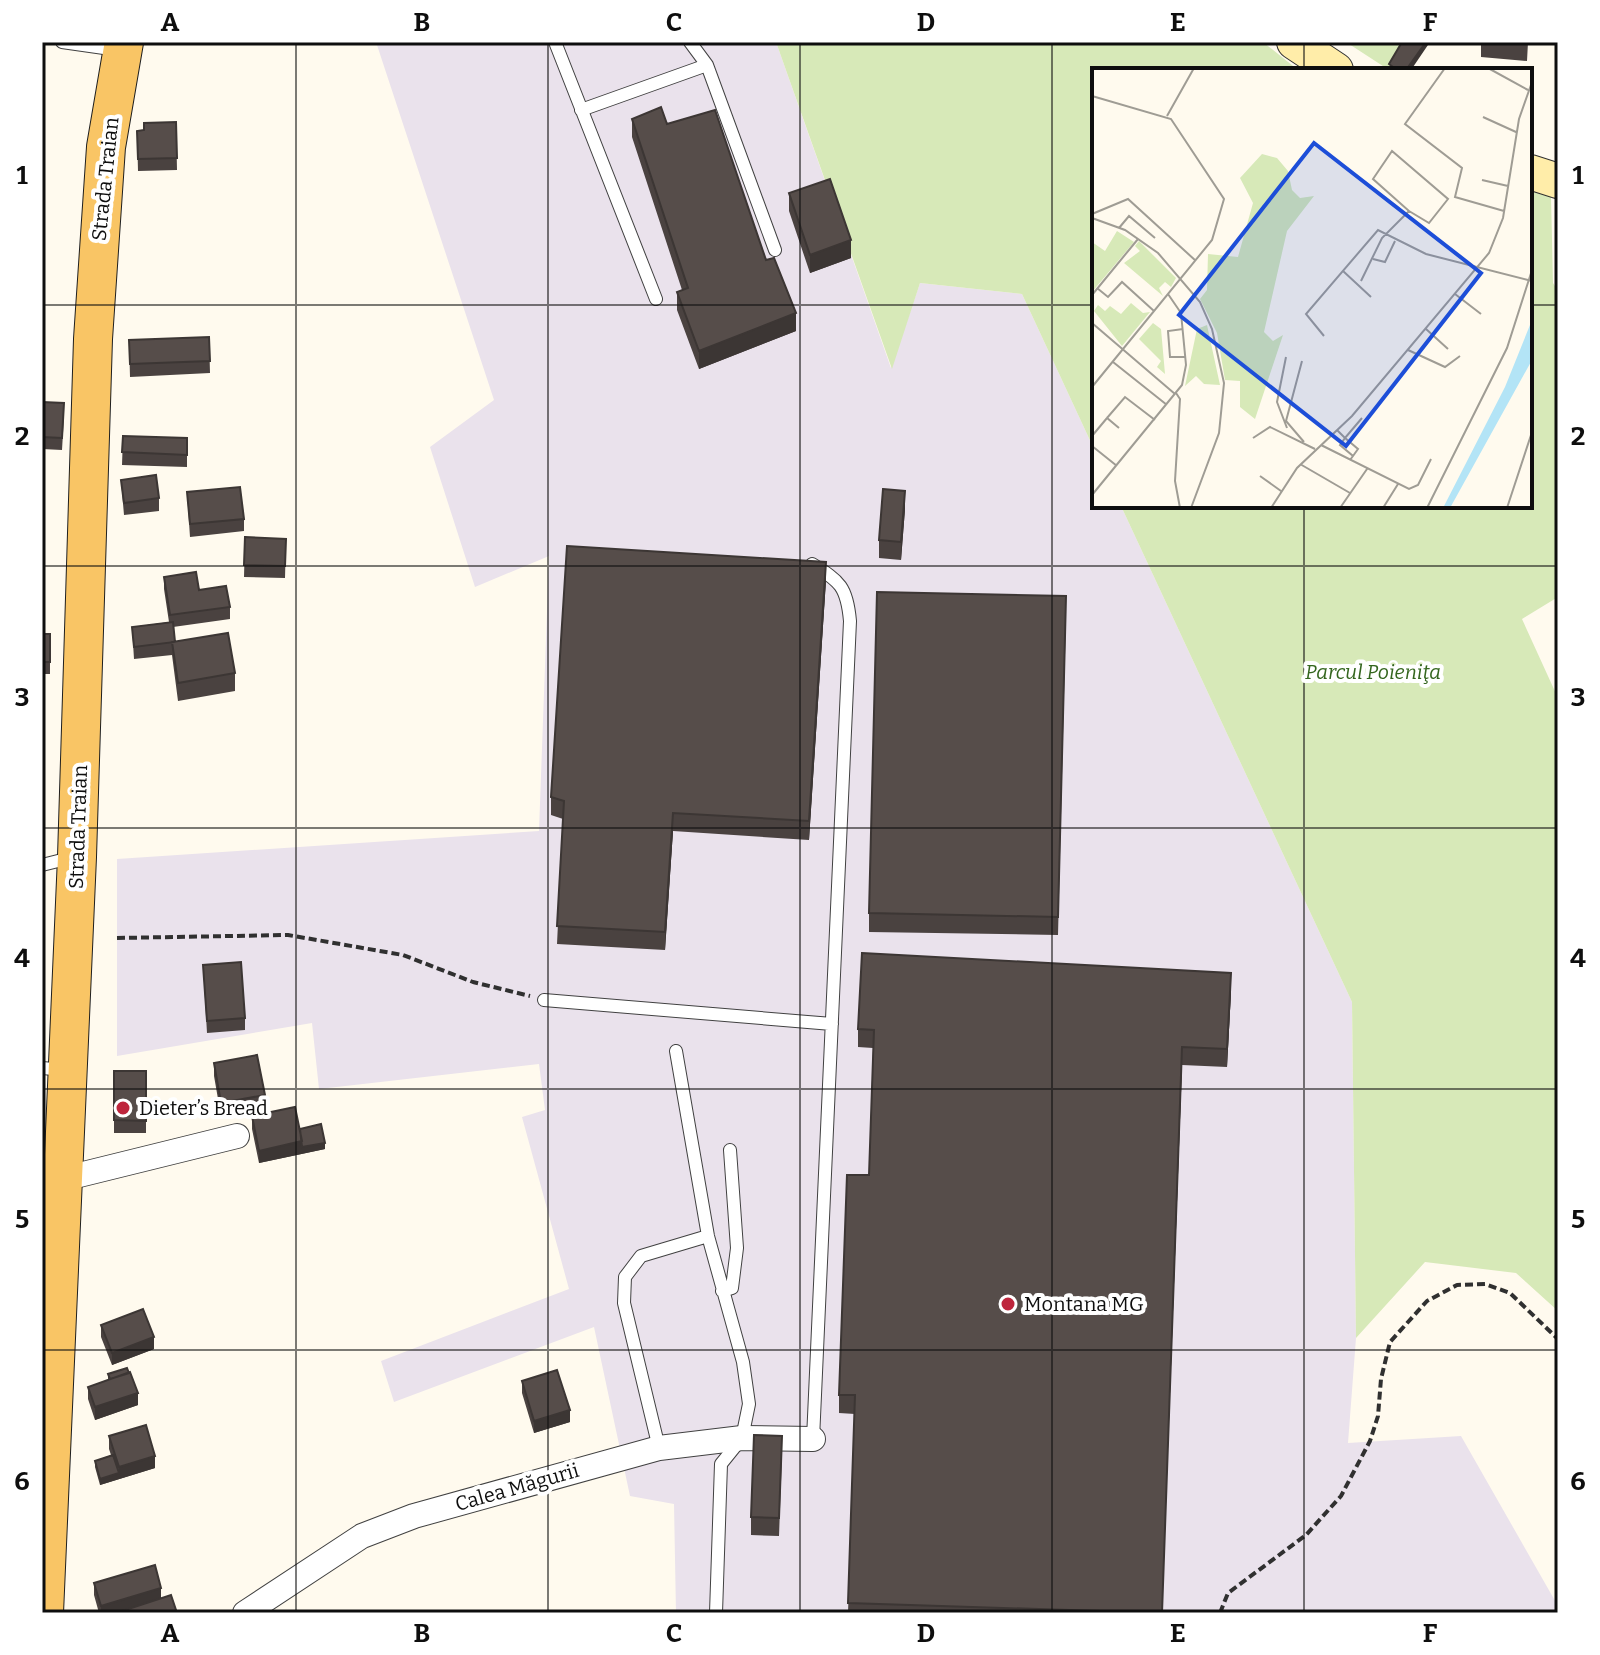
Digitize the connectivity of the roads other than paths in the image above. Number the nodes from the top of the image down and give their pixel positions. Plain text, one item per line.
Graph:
1 (62, 42) edge
2 (555, 42) edge
3 (690, 42) edge
4 (1294, 42) edge
5 (123, 46) edge
6 (707, 65) junction
7 (1333, 68) edge
8 (581, 110) junction
9 (1532, 173) edge
10 (1558, 181) edge
11 (775, 250) dead end
12 (656, 299) dead end
13 (792, 561) edge
14 (60, 861) edge
15 (544, 1000) road end
16 (832, 1024) junction
17 (676, 1051) dead end
18 (55, 1069) edge
19 (237, 1136) dead end
20 (730, 1150) dead end
21 (63, 1179) junction
22 (708, 1236) junction
23 (722, 1291) junction
24 (48, 1410) edge
25 (742, 1438) junction
26 (813, 1439) joint
27 (659, 1448) junction
28 (44, 1613) edge
29 (245, 1613) edge
30 (716, 1613) edge

1 - 5 lane
2 - 8 lane
3 - 6 lane
4 - 7 main road
5 - 14 main road, Strada Traian
6 - 8 lane
6 - 11 lane
8 - 12 lane
9 - 10 main road
13 - 16 lane
14 - 18 main road, Strada Traian
15 - 16 lane
16 - 26 lane
17 - 22 lane
18 - 21 main road, Strada Traian
19 - 21 street
20 - 23 lane
21 - 24 main road, Strada Traian
22 - 23 lane
22 - 27 lane
23 - 25 lane
24 - 28 main road, Strada Traian
25 - 26 street, Calea Măgurii
25 - 27 street, Calea Măgurii
25 - 30 lane
27 - 29 street, Calea Măgurii

